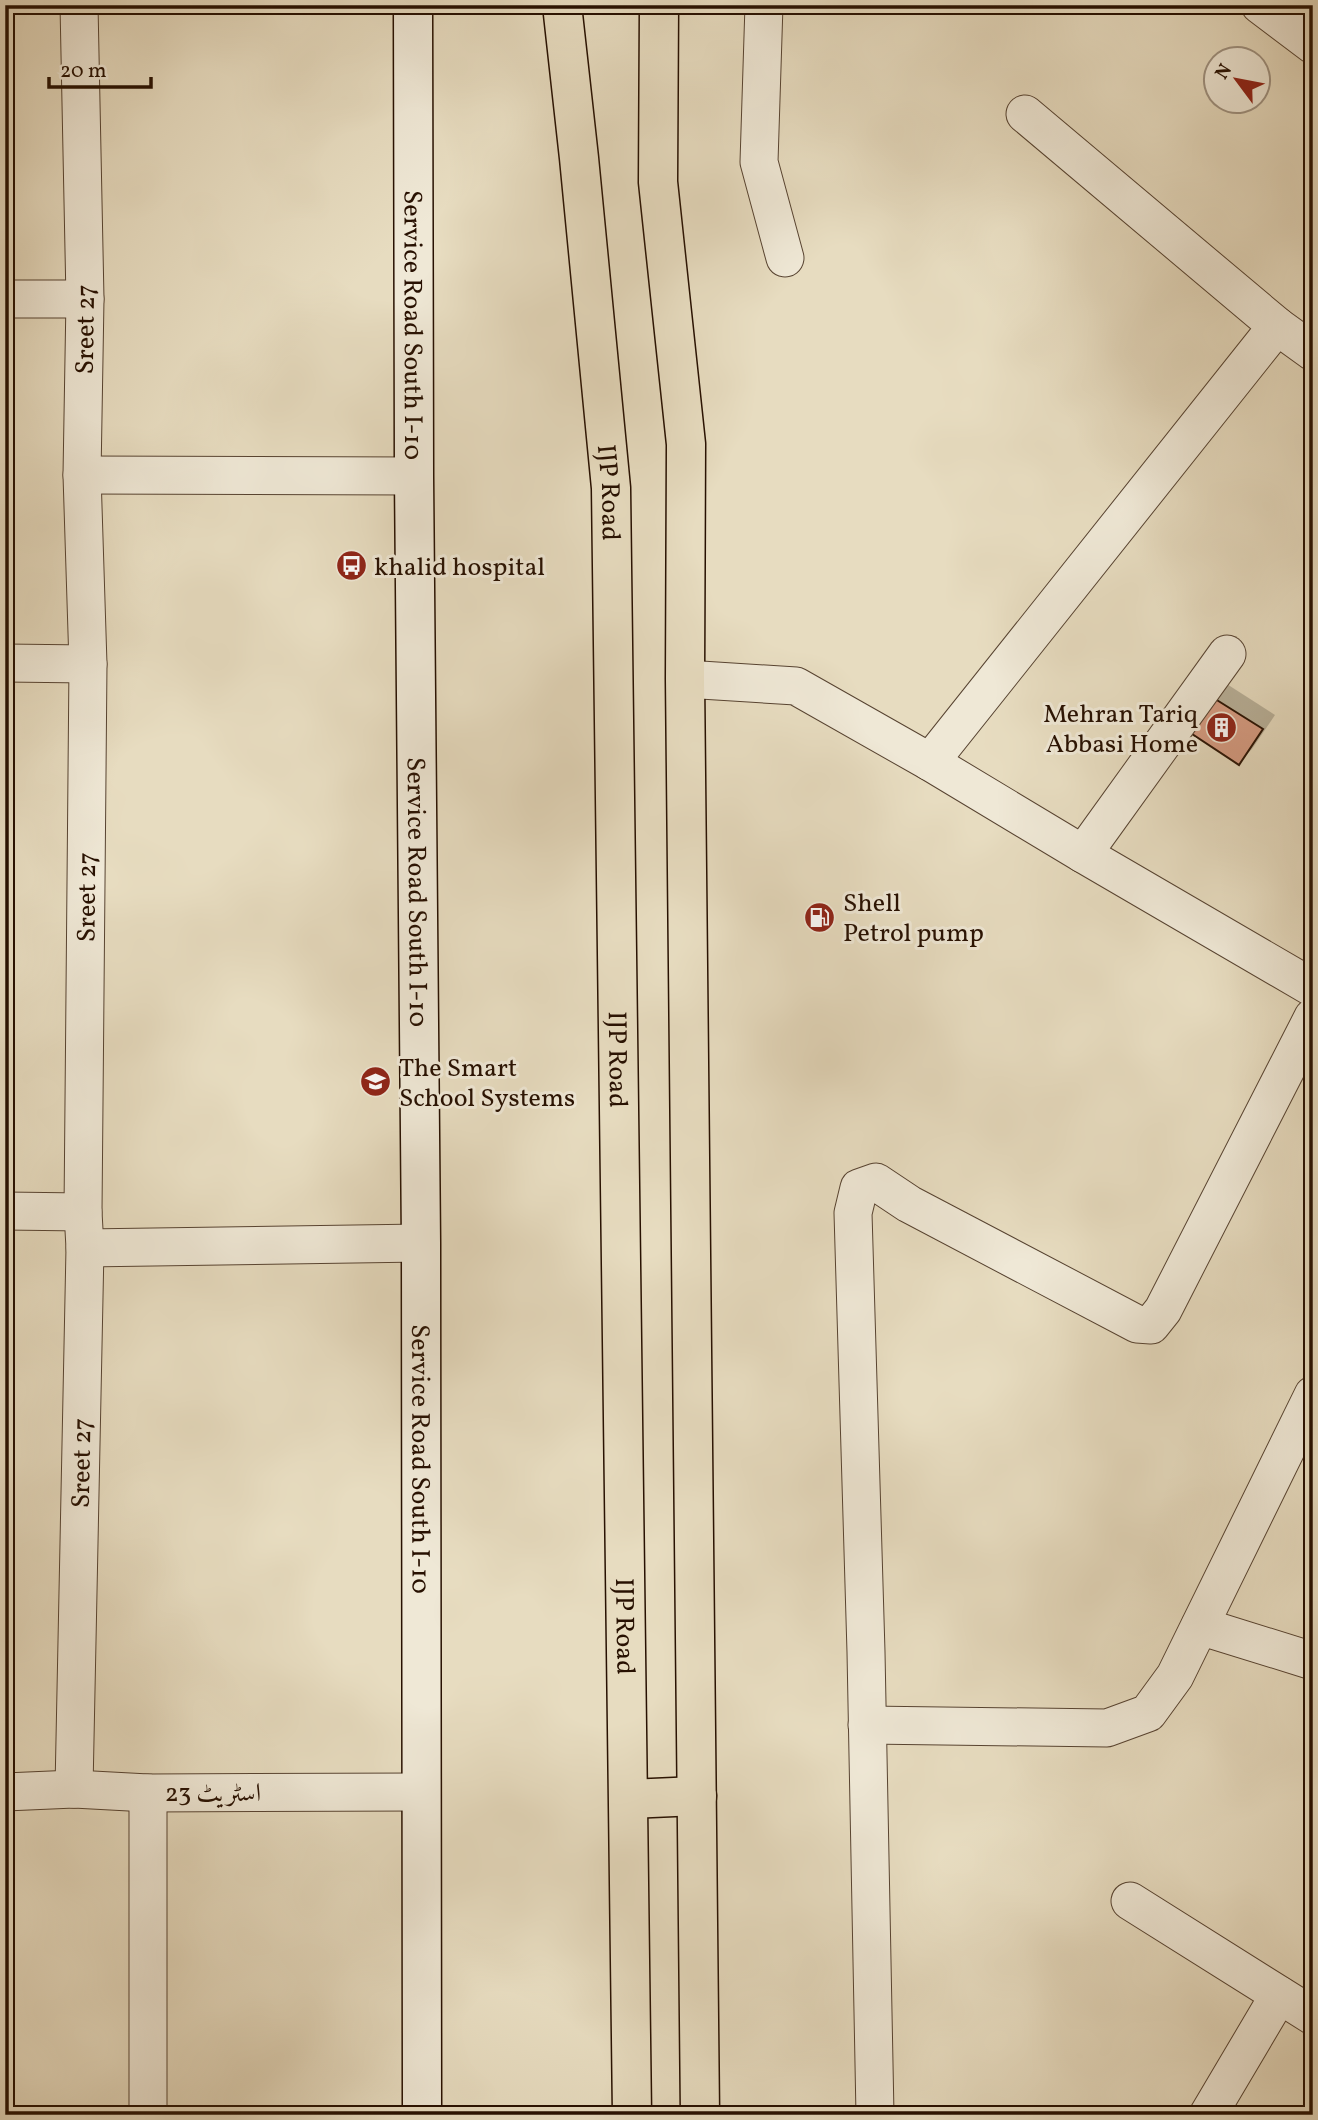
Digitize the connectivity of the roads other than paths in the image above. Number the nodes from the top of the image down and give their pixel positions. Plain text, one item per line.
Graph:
1 (79, 5) edge
2 (413, 5) edge
3 (562, 5) edge
4 (659, 5) edge
5 (764, 5) edge
6 (1260, 5) edge
7 (1313, 45) edge
8 (1025, 114) dead end
9 (785, 258) dead end
10 (5, 299) edge
11 (85, 299) junction
12 (1277, 326) junction
13 (1313, 352) edge
14 (82, 475) junction
15 (414, 476) junction
16 (1227, 654) dead end
17 (5, 663) edge
18 (88, 664) junction
19 (685, 679) junction
20 (930, 762) junction
21 (1083, 854) junction
22 (1313, 988) edge
23 (1313, 1017) edge
24 (5, 1211) edge
25 (83, 1212) junction
26 (421, 1243) junction
27 (85, 1248) junction
28 (1313, 1395) edge
29 (1200, 1626) junction
30 (1313, 1661) edge
31 (867, 1726) junction
32 (74, 1790) junction
33 (5, 1792) edge
34 (420, 1792) junction
35 (148, 1793) junction
36 (697, 1796) junction
37 (629, 1799) junction
38 (1130, 1901) dead end
39 (1279, 1995) junction
40 (1313, 2017) edge
41 (148, 2115) edge
42 (422, 2115) edge
43 (632, 2115) edge
44 (700, 2115) edge
45 (875, 2115) edge
46 (1208, 2115) edge

1 - 11 street, Sreet 27
2 - 15 main road, Service Road South I-10
3 - 37 highway, IJP Road
4 - 19 highway
5 - 9 street
6 - 7 street
8 - 12 street
10 - 11 street
11 - 14 street, Sreet 27
12 - 13 street
12 - 20 street
14 - 15 street
14 - 18 street, Sreet 27
15 - 26 main road, Service Road South I-10
16 - 21 street
17 - 18 street
18 - 25 street, Sreet 27
19 - 20 street
19 - 36 highway
20 - 21 street
21 - 22 street
23 - 31 street
24 - 25 street
25 - 27 street, Sreet 27
26 - 27 street
26 - 34 main road, Service Road South I-10
27 - 32 street, Sreet 27
28 - 29 street
29 - 30 street
29 - 31 street
31 - 45 street
32 - 33 street, اسٹریٹ 23
32 - 35 street, اسٹریٹ 23
34 - 35 street, اسٹریٹ 23
34 - 42 main road, Service Road South I-10
35 - 41 street
36 - 37 highway
36 - 44 highway
37 - 43 highway, IJP Road
38 - 39 street
39 - 40 street
39 - 46 street

